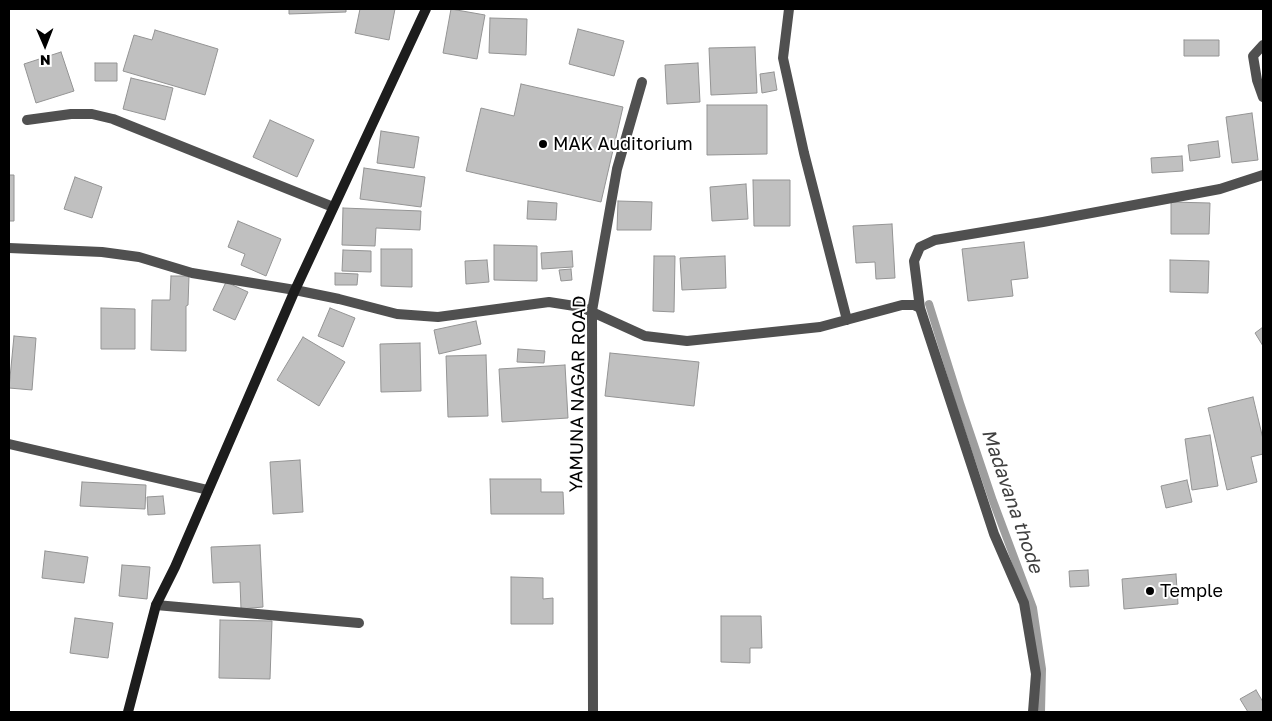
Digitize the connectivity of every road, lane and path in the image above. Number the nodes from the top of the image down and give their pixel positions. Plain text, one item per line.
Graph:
1 (425, 9) edge
2 (789, 9) edge
3 (1263, 45) edge
4 (642, 82) dead end
5 (1263, 98) edge
6 (27, 120) dead end
7 (1263, 175) edge
8 (333, 207) junction
9 (9, 248) edge
10 (295, 290) junction
11 (920, 308) junction
12 (592, 311) junction
13 (847, 320) junction
14 (9, 444) edge
15 (208, 490) junction
16 (156, 605) junction
17 (359, 623) dead end
18 (128, 712) edge
19 (593, 712) edge
20 (1032, 712) edge

1 - 8 main road
2 - 13 street
3 - 5 street
4 - 12 street, YAMUNA NAGAR ROAD
6 - 8 street
7 - 11 street
8 - 10 main road
9 - 10 street
10 - 12 street
10 - 15 main road
11 - 13 street
11 - 20 street
12 - 13 street
12 - 19 street, YAMUNA NAGAR ROAD
14 - 15 street
15 - 16 main road
16 - 17 street
16 - 18 main road

